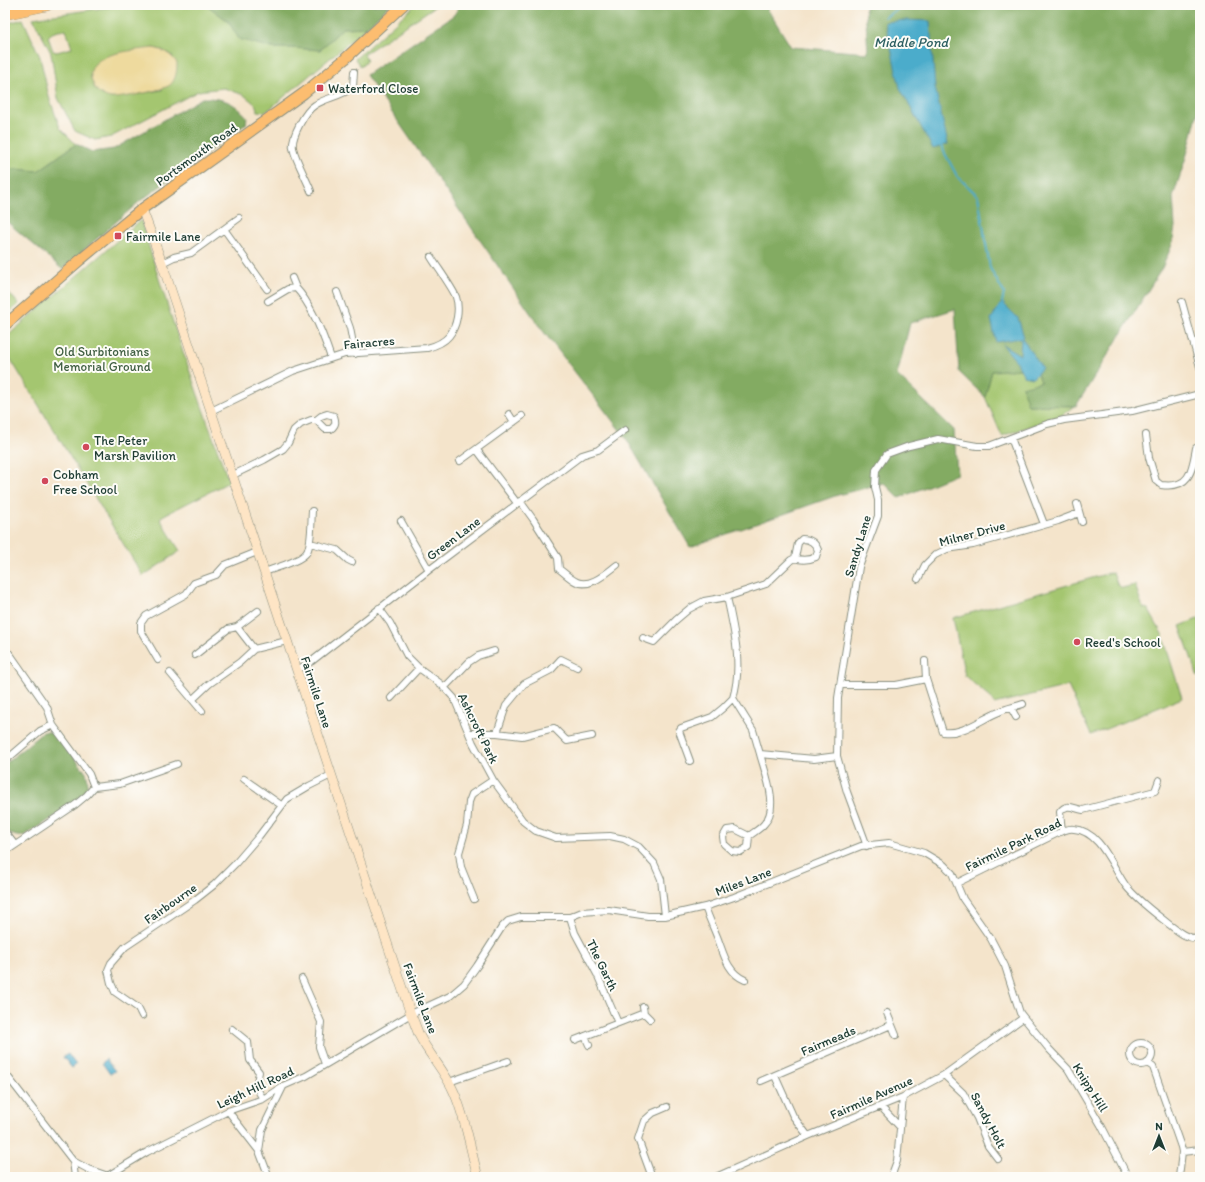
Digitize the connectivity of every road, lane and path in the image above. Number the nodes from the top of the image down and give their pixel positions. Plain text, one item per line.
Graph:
1 (47, 5) edge
2 (403, 5) edge
3 (5, 14) edge
4 (354, 72) dead end
5 (311, 191) dead end
6 (142, 209) junction
7 (239, 218) dead end
8 (224, 229) junction
9 (431, 257) dead end
10 (162, 263) junction
11 (292, 278) dead end
12 (296, 288) junction
13 (267, 289) dead end
14 (337, 292) dead end
15 (268, 300) dead end
16 (1182, 302) dead end
17 (5, 325) edge
18 (355, 354) junction
19 (331, 358) junction
20 (1200, 367) edge
21 (1200, 394) edge
22 (211, 411) junction
23 (509, 414) dead end
24 (522, 416) dead end
25 (316, 420) dead end
26 (514, 422) junction
27 (625, 430) dead end
28 (1146, 435) dead end
29 (1011, 438) junction
30 (1200, 447) edge
31 (477, 450) junction
32 (460, 461) dead end
33 (232, 475) junction
34 (518, 502) junction
35 (1077, 504) dead end
36 (312, 511) dead end
37 (1079, 513) junction
38 (401, 521) dead end
39 (1082, 522) dead end
40 (1044, 524) junction
41 (310, 543) junction
42 (258, 552) junction
43 (795, 558) dead end
44 (352, 562) dead end
45 (617, 565) dead end
46 (429, 570) junction
47 (264, 572) junction
48 (918, 579) dead end
49 (727, 597) junction
50 (379, 608) junction
51 (258, 611) dead end
52 (237, 627) junction
53 (643, 638) dead end
54 (287, 641) junction
55 (254, 649) junction
56 (7, 650) edge
57 (494, 651) dead end
58 (195, 655) dead end
59 (158, 660) dead end
60 (925, 661) dead end
61 (577, 667) dead end
62 (419, 668) junction
63 (297, 670) junction
64 (170, 673) dead end
65 (926, 679) junction
66 (841, 684) junction
67 (444, 688) junction
68 (391, 698) dead end
69 (733, 698) junction
70 (193, 699) junction
71 (1023, 704) dead end
72 (1011, 708) junction
73 (202, 711) dead end
74 (1016, 717) dead end
75 (53, 726) junction
76 (470, 733) junction
77 (497, 733) junction
78 (592, 736) dead end
79 (760, 754) junction
80 (837, 756) junction
81 (5, 761) edge
82 (690, 761) dead end
83 (177, 764) dead end
84 (331, 775) junction
85 (244, 779) dead end
86 (493, 780) junction
87 (1159, 780) dead end
88 (94, 787) junction
89 (281, 805) junction
90 (1062, 831) junction
91 (5, 832) edge
92 (750, 836) junction
93 (15, 845) junction
94 (866, 846) junction
95 (5, 852) edge
96 (957, 883) junction
97 (474, 899) dead end
98 (705, 907) junction
99 (665, 916) junction
100 (570, 917) junction
101 (1200, 938) edge
102 (302, 980) dead end
103 (745, 980) dead end
104 (887, 1013) dead end
105 (411, 1014) junction
106 (142, 1016) dead end
107 (1023, 1018) junction
108 (650, 1019) dead end
109 (618, 1023) junction
110 (891, 1025) junction
111 (232, 1029) dead end
112 (896, 1035) dead end
113 (585, 1036) junction
114 (575, 1040) dead end
115 (588, 1044) dead end
116 (508, 1061) dead end
117 (1147, 1063) dead end
118 (325, 1064) junction
119 (5, 1073) edge
120 (944, 1075) junction
121 (775, 1076) junction
122 (762, 1081) dead end
123 (449, 1082) junction
124 (283, 1086) junction
125 (903, 1097) junction
126 (263, 1099) junction
127 (667, 1107) dead end
128 (881, 1107) junction
129 (228, 1111) junction
130 (900, 1127) junction
131 (808, 1136) junction
132 (1200, 1150) edge
133 (259, 1151) junction
134 (1182, 1152) junction
135 (998, 1159) dead end
136 (73, 1161) junction
137 (107, 1176) edge
138 (75, 1177) edge
139 (269, 1177) edge
140 (478, 1177) edge
141 (652, 1177) edge
142 (716, 1177) edge
143 (891, 1177) edge
144 (1128, 1177) edge
145 (1179, 1177) edge

1 - 3 highway
2 - 6 main road, Portsmouth Road
4 - 5 street
6 - 10 street, Fairmile Lane
6 - 17 main road, Portsmouth Road
7 - 8 street
8 - 10 street
8 - 13 street
9 - 18 street, Fairacres
10 - 22 street, Fairmile Lane
11 - 12 street
12 - 15 street
12 - 19 street
14 - 18 street
16 - 20 street
18 - 19 street, Fairacres
19 - 22 street, Fairacres
21 - 29 street, Sandy Lane
22 - 33 street, Fairmile Lane
23 - 26 street
24 - 26 street
25 - 33 street
26 - 31 street
27 - 34 street, Green Lane
28 - 30 street
29 - 40 street
29 - 66 street, Sandy Lane
31 - 32 street
31 - 34 street
33 - 42 street, Fairmile Lane
34 - 45 street
34 - 46 street, Green Lane
35 - 37 street
36 - 41 street
37 - 39 street
37 - 40 street, Milner Drive
38 - 46 street
40 - 48 street, Milner Drive
41 - 44 street
41 - 47 street
42 - 47 street, Fairmile Lane
42 - 59 street
43 - 49 street
46 - 50 street, Green Lane
47 - 54 street, Fairmile Lane
49 - 53 street
49 - 69 street
50 - 62 street, Ashcroft Park
50 - 63 street, Green Lane
51 - 52 street
52 - 55 street
52 - 58 street
54 - 55 street
54 - 63 street, Fairmile Lane
55 - 70 street
56 - 75 street
57 - 67 street, Ashcroft Park
60 - 65 street
61 - 77 street
62 - 67 street, Ashcroft Park
62 - 68 street
63 - 84 street, Fairmile Lane
64 - 70 street
65 - 66 street
65 - 72 street
66 - 80 street, Sandy Lane
67 - 76 street, Ashcroft Park
69 - 79 street
69 - 82 street
70 - 73 street
71 - 72 street
72 - 74 street
75 - 81 street
75 - 88 street
76 - 77 street
76 - 86 street, Ashcroft Park
77 - 78 street
79 - 80 street
79 - 92 street
80 - 94 street, Sandy Lane
83 - 88 street
84 - 89 street, Fairbourne
84 - 105 street, Fairmile Lane
85 - 89 street
86 - 97 street, Ashcroft Park
86 - 99 street, Ashcroft Park
87 - 90 street
88 - 93 street
89 - 106 street, Fairbourne
90 - 96 street, Fairmile Park Road
90 - 101 street, Fairmile Park Road
91 - 93 street
92 - 92 street
93 - 95 street
94 - 96 street, Miles Lane
94 - 98 street, Miles Lane
96 - 107 street, Miles Lane
98 - 99 street, Miles Lane
98 - 103 street
99 - 100 street, Miles Lane
100 - 105 street, Miles Lane
100 - 109 street, The Garth
102 - 118 street
104 - 110 street
105 - 118 street, Leigh Hill Road
105 - 123 street, Fairmile Lane
107 - 120 street, Fairmile Avenue
107 - 144 street, Knipp Hill
108 - 109 street
109 - 113 street
110 - 112 street
110 - 121 street, Fairmeads
111 - 126 street
113 - 114 street
113 - 115 street
116 - 123 street
117 - 134 street
118 - 124 street, Leigh Hill Road
119 - 136 street
120 - 125 street, Fairmile Avenue
120 - 135 street, Sandy Holt
121 - 122 street, Fairmeads
121 - 131 street
123 - 140 street, Fairmile Lane
124 - 126 street, Leigh Hill Road
124 - 133 street
125 - 128 street, Fairmile Avenue
125 - 130 street
126 - 129 street, Leigh Hill Road
127 - 141 street
128 - 130 street
128 - 131 street, Fairmile Avenue
129 - 133 street
129 - 137 street, Leigh Hill Road
130 - 143 street
131 - 142 street, Fairmile Avenue
132 - 134 street
133 - 139 street
134 - 145 street
136 - 137 street
136 - 138 street

